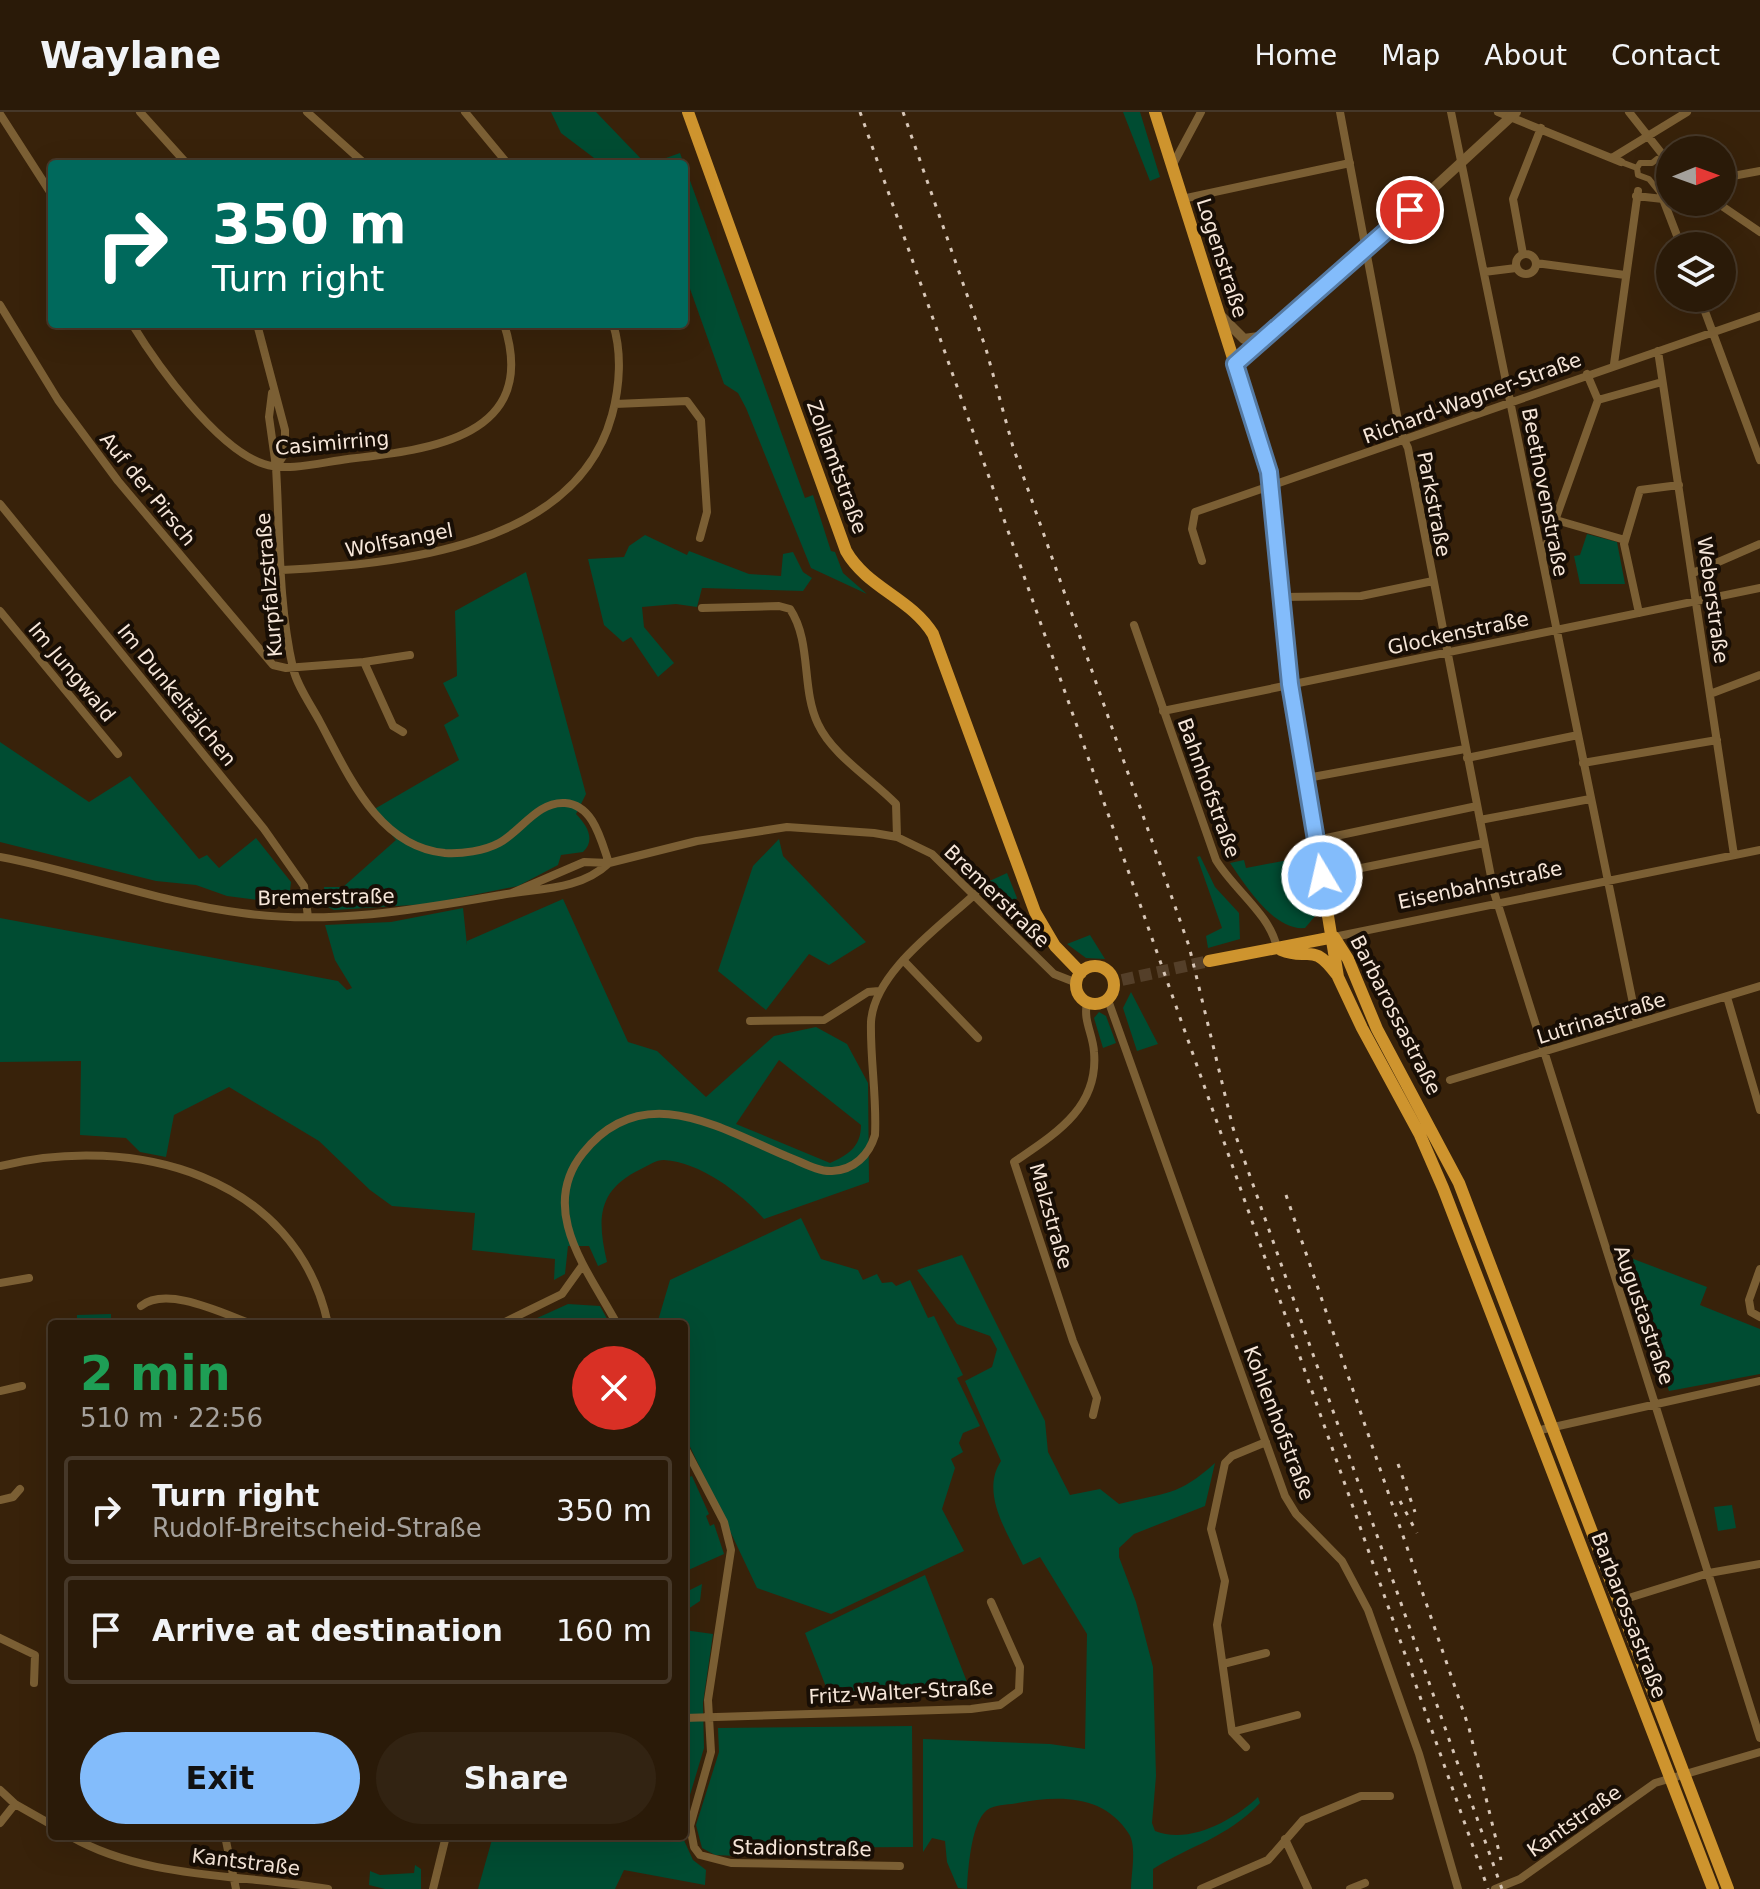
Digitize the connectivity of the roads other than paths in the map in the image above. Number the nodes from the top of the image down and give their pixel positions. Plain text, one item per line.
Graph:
1 (140, 112) edge
2 (307, 112) edge
3 (465, 112) edge
4 (688, 112) edge
5 (1155, 112) edge
6 (1201, 112) edge
7 (1340, 112) edge
8 (1451, 112) edge
9 (1498, 112) edge
10 (1629, 112) edge
11 (1687, 112) edge
12 (0, 114) edge
13 (1513, 115) edge
14 (1541, 128) junction
15 (1644, 135) junction
16 (1656, 148) edge
17 (183, 160) edge
18 (361, 160) edge
19 (505, 160) edge
20 (1461, 160) junction
21 (1617, 160) junction
22 (1350, 163) junction
23 (1172, 166) junction
24 (1637, 168) junction
25 (1760, 171) edge
26 (1736, 175) edge
27 (1646, 179) junction
28 (48, 189) edge
29 (1656, 190) edge
30 (1637, 193) junction
31 (1656, 196) edge
32 (1182, 199) junction
33 (1736, 214) edge
34 (1758, 227) edge
35 (1366, 251) junction
36 (1523, 254) junction
37 (1536, 263) junction
38 (1516, 268) junction
39 (1484, 272) junction
40 (1625, 275) junction
41 (0, 305) edge
42 (1705, 312) edge
43 (1219, 314) junction
44 (1760, 316) edge
45 (135, 328) edge
46 (258, 328) edge
47 (505, 328) edge
48 (614, 328) edge
49 (1275, 331) junction
50 (1713, 332) junction
51 (1658, 351) junction
52 (1235, 364) junction
53 (1614, 364) junction
54 (1587, 374) junction
55 (1662, 382) junction
56 (272, 393) junction
57 (1598, 400) junction
58 (1511, 402) junction
59 (615, 404) junction
60 (1403, 440) junction
61 (1760, 460) edge
62 (276, 467) junction
63 (1679, 485) junction
64 (1271, 486) junction
65 (0, 504) edge
66 (1556, 520) junction
67 (700, 538) dead end
68 (1625, 540) junction
69 (1760, 544) edge
70 (1542, 558) junction
71 (1202, 561) dead end
72 (282, 570) junction
73 (1693, 573) junction
74 (1433, 581) junction
75 (1760, 588) edge
76 (1281, 597) junction
77 (1697, 601) junction
78 (702, 608) dead end
79 (0, 611) edge
80 (1639, 613) junction
81 (1134, 625) dead end
82 (1556, 629) junction
83 (1446, 651) junction
84 (410, 655) dead end
85 (364, 662) junction
86 (293, 668) junction
87 (1760, 675) edge
88 (1290, 684) junction
89 (1710, 694) junction
90 (1163, 711) junction
91 (403, 732) dead end
92 (1578, 735) junction
93 (1717, 740) junction
94 (1466, 753) junction
95 (118, 754) dead end
96 (1583, 763) junction
97 (1307, 778) junction
98 (1590, 799) junction
99 (1477, 806) junction
100 (1480, 820) junction
101 (897, 837) junction
102 (1317, 840) junction
103 (1484, 843) junction
104 (1758, 850) edge
105 (1734, 855) junction
106 (0, 857) edge
107 (1760, 861) edge
108 (609, 863) junction
109 (1322, 876) junction
110 (1607, 879) junction
111 (512, 893) junction
112 (975, 894) junction
113 (1497, 902) junction
114 (308, 917) junction
115 (1334, 937) junction
116 (1277, 948) junction
117 (904, 961) junction
118 (1209, 961) tunnel mouth
119 (1338, 977) junction
120 (1079, 978) junction
121 (1760, 986) edge
122 (879, 991) junction
123 (1727, 997) junction
124 (1108, 1000) junction
125 (1087, 1003) junction
126 (750, 1021) dead end
127 (1637, 1023) junction
128 (978, 1038) dead end
129 (1543, 1053) junction
130 (1450, 1080) dead end
131 (1760, 1110) edge
132 (0, 1166) edge
133 (582, 1266) junction
134 (1760, 1269) edge
135 (29, 1278) dead end
136 (0, 1283) edge
137 (141, 1306) dead end
138 (1760, 1317) edge
139 (241, 1320) edge
140 (327, 1320) edge
141 (509, 1320) edge
142 (615, 1320) edge
143 (1760, 1381) edge
144 (22, 1386) dead end
145 (0, 1391) edge
146 (1657, 1403) junction
147 (1093, 1415) dead end
148 (1554, 1425) junction
149 (1536, 1431) junction
150 (1266, 1442) junction
151 (688, 1454) edge
152 (20, 1489) dead end
153 (0, 1500) edge
154 (1760, 1564) edge
155 (1709, 1573) junction
156 (1619, 1601) junction
157 (991, 1602) dead end
158 (0, 1638) edge
159 (1266, 1653) dead end
160 (1223, 1664) junction
161 (34, 1683) dead end
162 (1297, 1715) dead end
163 (710, 1716) junction
164 (688, 1718) edge
165 (1232, 1732) junction
166 (1760, 1738) edge
167 (1246, 1747) dead end
168 (1760, 1752) edge
169 (1684, 1772) junction
170 (1670, 1776) junction
171 (0, 1790) edge
172 (1390, 1796) dead end
173 (15, 1804) junction
174 (0, 1823) edge
175 (48, 1823) edge
176 (1285, 1839) junction
177 (77, 1840) edge
178 (226, 1840) edge
179 (445, 1840) edge
180 (900, 1866) dead end
181 (233, 1876) junction
182 (1227, 1878) junction
183 (1365, 1883) dead end
184 (236, 1889) edge
185 (328, 1889) edge
186 (433, 1889) edge
187 (1201, 1889) edge
188 (1232, 1889) edge
189 (1308, 1889) edge
190 (1350, 1889) edge
191 (1458, 1889) edge
192 (1495, 1889) edge
193 (1713, 1889) edge
194 (1728, 1889) edge

1 - 17 street
2 - 18 street
3 - 19 street
4 - 120 main road, Zollamtstraße
5 - 23 main road, Logenstraße
6 - 23 street
7 - 22 street, Parkstraße
8 - 20 street, Beethovenstraße
9 - 13 street
10 - 15 street
11 - 15 street
12 - 28 street
13 - 14 street
13 - 20 street
14 - 21 street
14 - 36 street
15 - 16 street
15 - 21 street
20 - 35 street
20 - 39 street, Beethovenstraße
21 - 24 street
22 - 32 street
22 - 35 street, Parkstraße
23 - 32 main road, Logenstraße
24 - 27 street
24 - 27 street
25 - 26 street
27 - 29 street
27 - 30 street
30 - 31 street
30 - 40 street
32 - 43 main road, Logenstraße
33 - 34 street
35 - 49 street
35 - 60 street, Parkstraße
36 - 37 street
36 - 38 street
37 - 38 street
37 - 40 street
38 - 39 street
39 - 58 street, Beethovenstraße
40 - 53 street
41 - 86 street, Auf der Pirsch
42 - 50 street
43 - 49 street
43 - 52 main road, Logenstraße
44 - 50 street, Richard-Wagner-Straße
45 - 62 street, Casimirring
46 - 56 street, Kurpfalzstraße
47 - 62 street, Casimirring
48 - 59 street, Wolfsangel
49 - 52 street
50 - 51 street, Richard-Wagner-Straße
50 - 61 street
51 - 53 street, Richard-Wagner-Straße
51 - 55 street, Weberstraße
52 - 64 main road, Logenstraße
53 - 54 street, Richard-Wagner-Straße
54 - 57 street
54 - 58 street, Richard-Wagner-Straße
55 - 57 street
55 - 63 street, Weberstraße
56 - 62 street, Kurpfalzstraße
56 - 62 street, Kurpfalzstraße
57 - 66 street
58 - 60 street, Richard-Wagner-Straße
58 - 70 street, Beethovenstraße
59 - 67 street
59 - 72 street, Wolfsangel
60 - 64 street, Richard-Wagner-Straße
60 - 74 street, Parkstraße
62 - 72 street, Kurpfalzstraße
63 - 68 street
63 - 73 street, Weberstraße
64 - 71 street, Richard-Wagner-Straße
64 - 76 main road, Logenstraße
65 - 114 street, Im Dunkeltälchen
66 - 68 street
66 - 70 street
68 - 80 street
69 - 73 street
70 - 82 street, Beethovenstraße
72 - 86 street, Kurpfalzstraße
73 - 77 street, Weberstraße
74 - 76 street
74 - 83 street, Parkstraße
75 - 77 street, Glockenstraße
76 - 88 main road, Logenstraße
77 - 80 street, Glockenstraße
77 - 89 street, Weberstraße
78 - 101 street
79 - 95 street, Im Jungwald
80 - 82 street, Glockenstraße
81 - 90 street, Bahnhofstraße
82 - 83 street, Glockenstraße
82 - 92 street, Beethovenstraße
83 - 88 street, Glockenstraße
83 - 94 street, Parkstraße
84 - 85 street
85 - 86 street
85 - 91 street
86 - 108 street, Kurpfalzstraße
87 - 89 street
88 - 90 street, Glockenstraße
88 - 97 main road, Logenstraße
89 - 93 street, Weberstraße
90 - 116 street, Bahnhofstraße
92 - 94 street
92 - 96 street, Beethovenstraße
93 - 96 street
93 - 105 street, Weberstraße
94 - 97 street
94 - 99 street, Parkstraße
96 - 98 street, Beethovenstraße
97 - 102 main road, Logenstraße
98 - 100 street
98 - 110 street, Beethovenstraße
99 - 100 street, Parkstraße
99 - 102 street
100 - 103 street, Parkstraße
101 - 108 street, Bremerstraße
101 - 112 street, Bremerstraße
102 - 109 main road, Logenstraße
103 - 109 street
103 - 113 street, Parkstraße
104 - 105 street, Eisenbahnstraße
104 - 107 street
105 - 110 street, Eisenbahnstraße
106 - 114 street, Bremerstraße
108 - 111 street, Bremerstraße
108 - 111 street, Bremerstraße
109 - 115 main road, Logenstraße
110 - 113 street, Eisenbahnstraße
110 - 127 street, Beethovenstraße
111 - 114 street, Bremerstraße
112 - 117 street
112 - 120 street, Bremerstraße
113 - 115 street, Eisenbahnstraße
113 - 129 street, Augustastraße
115 - 116 main road, Eisenbahnstraße
115 - 119 main road, Barbarossastraße
115 - 148 main road, Barbarossastraße
116 - 118 main road, Eisenbahnstraße
116 - 119 main road
117 - 122 street
117 - 128 street
119 - 149 main road, Barbarossastraße
120 - 124 main road
120 - 125 main road
121 - 123 street, Lutrinastraße
122 - 126 street
122 - 133 street
123 - 127 street, Lutrinastraße
123 - 131 street
124 - 125 main road
124 - 150 street, Kohlenhofstraße
125 - 147 street, Malzstraße
127 - 129 street, Lutrinastraße
129 - 130 street, Lutrinastraße
129 - 146 street, Augustastraße
132 - 140 street
133 - 141 street
133 - 142 street
134 - 138 street
135 - 136 street
137 - 139 street
143 - 146 street
144 - 145 street
146 - 148 street
146 - 155 street, Augustastraße
148 - 149 street
148 - 156 main road, Barbarossastraße
149 - 170 main road, Barbarossastraße
150 - 160 street
150 - 191 street, Kohlenhofstraße
151 - 163 street, Stadionstraße
152 - 153 street
154 - 155 street
155 - 156 street
155 - 166 street, Augustastraße
156 - 169 main road, Barbarossastraße
157 - 163 street, Fritz-Walter-Straße
158 - 161 street
159 - 160 street
160 - 165 street
162 - 165 street
163 - 164 street, Fritz-Walter-Straße
163 - 180 street, Stadionstraße
165 - 167 street
168 - 169 street, Kantstraße
169 - 170 street, Kantstraße
169 - 194 main road, Barbarossastraße
170 - 192 street, Kantstraße
170 - 193 main road, Barbarossastraße
171 - 173 street
172 - 176 street
173 - 174 street
173 - 175 street
176 - 182 street
176 - 189 street
177 - 181 street, Kantstraße
178 - 181 street
179 - 186 street
181 - 184 street
181 - 185 street, Kantstraße
182 - 187 street
182 - 188 street
183 - 190 street

